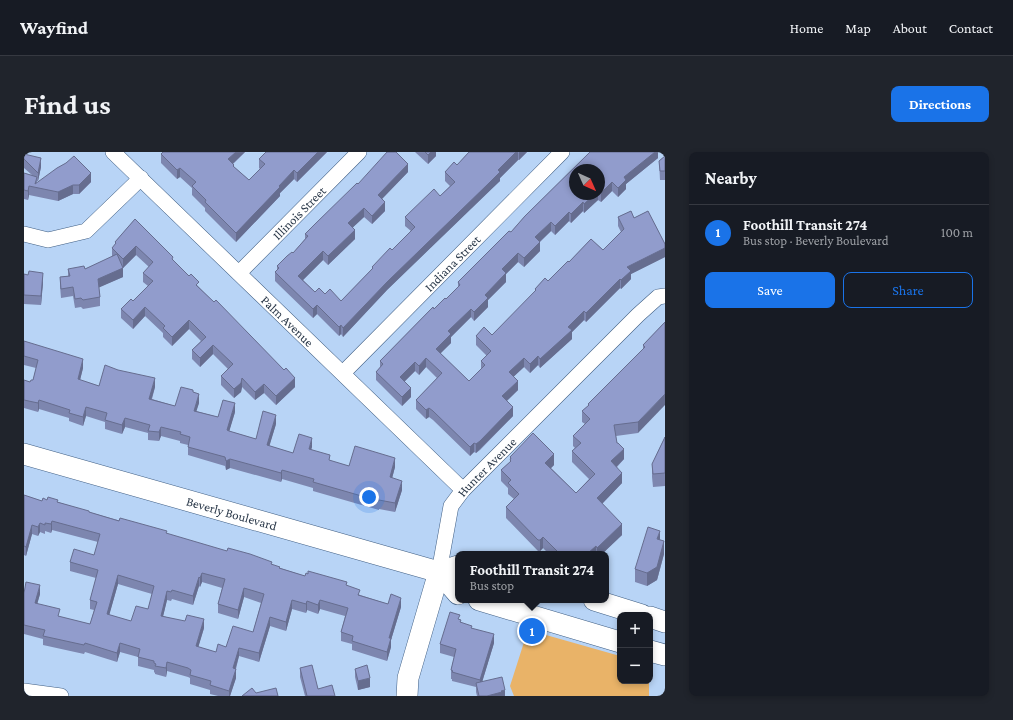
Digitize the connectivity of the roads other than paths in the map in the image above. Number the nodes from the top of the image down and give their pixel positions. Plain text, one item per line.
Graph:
1 (359, 152) edge
2 (562, 152) edge
3 (118, 154) edge
4 (141, 178) junction
5 (24, 234) edge
6 (239, 273) junction
7 (665, 296) edge
8 (343, 373) junction
9 (24, 454) edge
10 (463, 490) junction
11 (449, 569) edge
12 (455, 586) edge
13 (489, 603) edge
14 (604, 603) edge
15 (632, 612) edge
16 (653, 619) edge
17 (665, 622) edge
18 (617, 641) edge
19 (653, 652) edge
20 (665, 655) edge
21 (24, 691) edge
22 (61, 696) edge
23 (407, 696) edge

1 - 6 street, Illinois Street
2 - 8 street, Indiana Street
3 - 4 street, Palm Avenue
4 - 5 street
4 - 6 street, Palm Avenue
6 - 8 street, Palm Avenue
7 - 10 street, Hunter Avenue
8 - 10 street, Palm Avenue
9 - 11 main road, Beverly Boulevard
10 - 11 street, Hunter Avenue
11 - 12 main road
11 - 23 main road, Hunter Avenue
13 - 18 main road
14 - 15 main road
16 - 17 main road
19 - 20 main road
21 - 22 street

